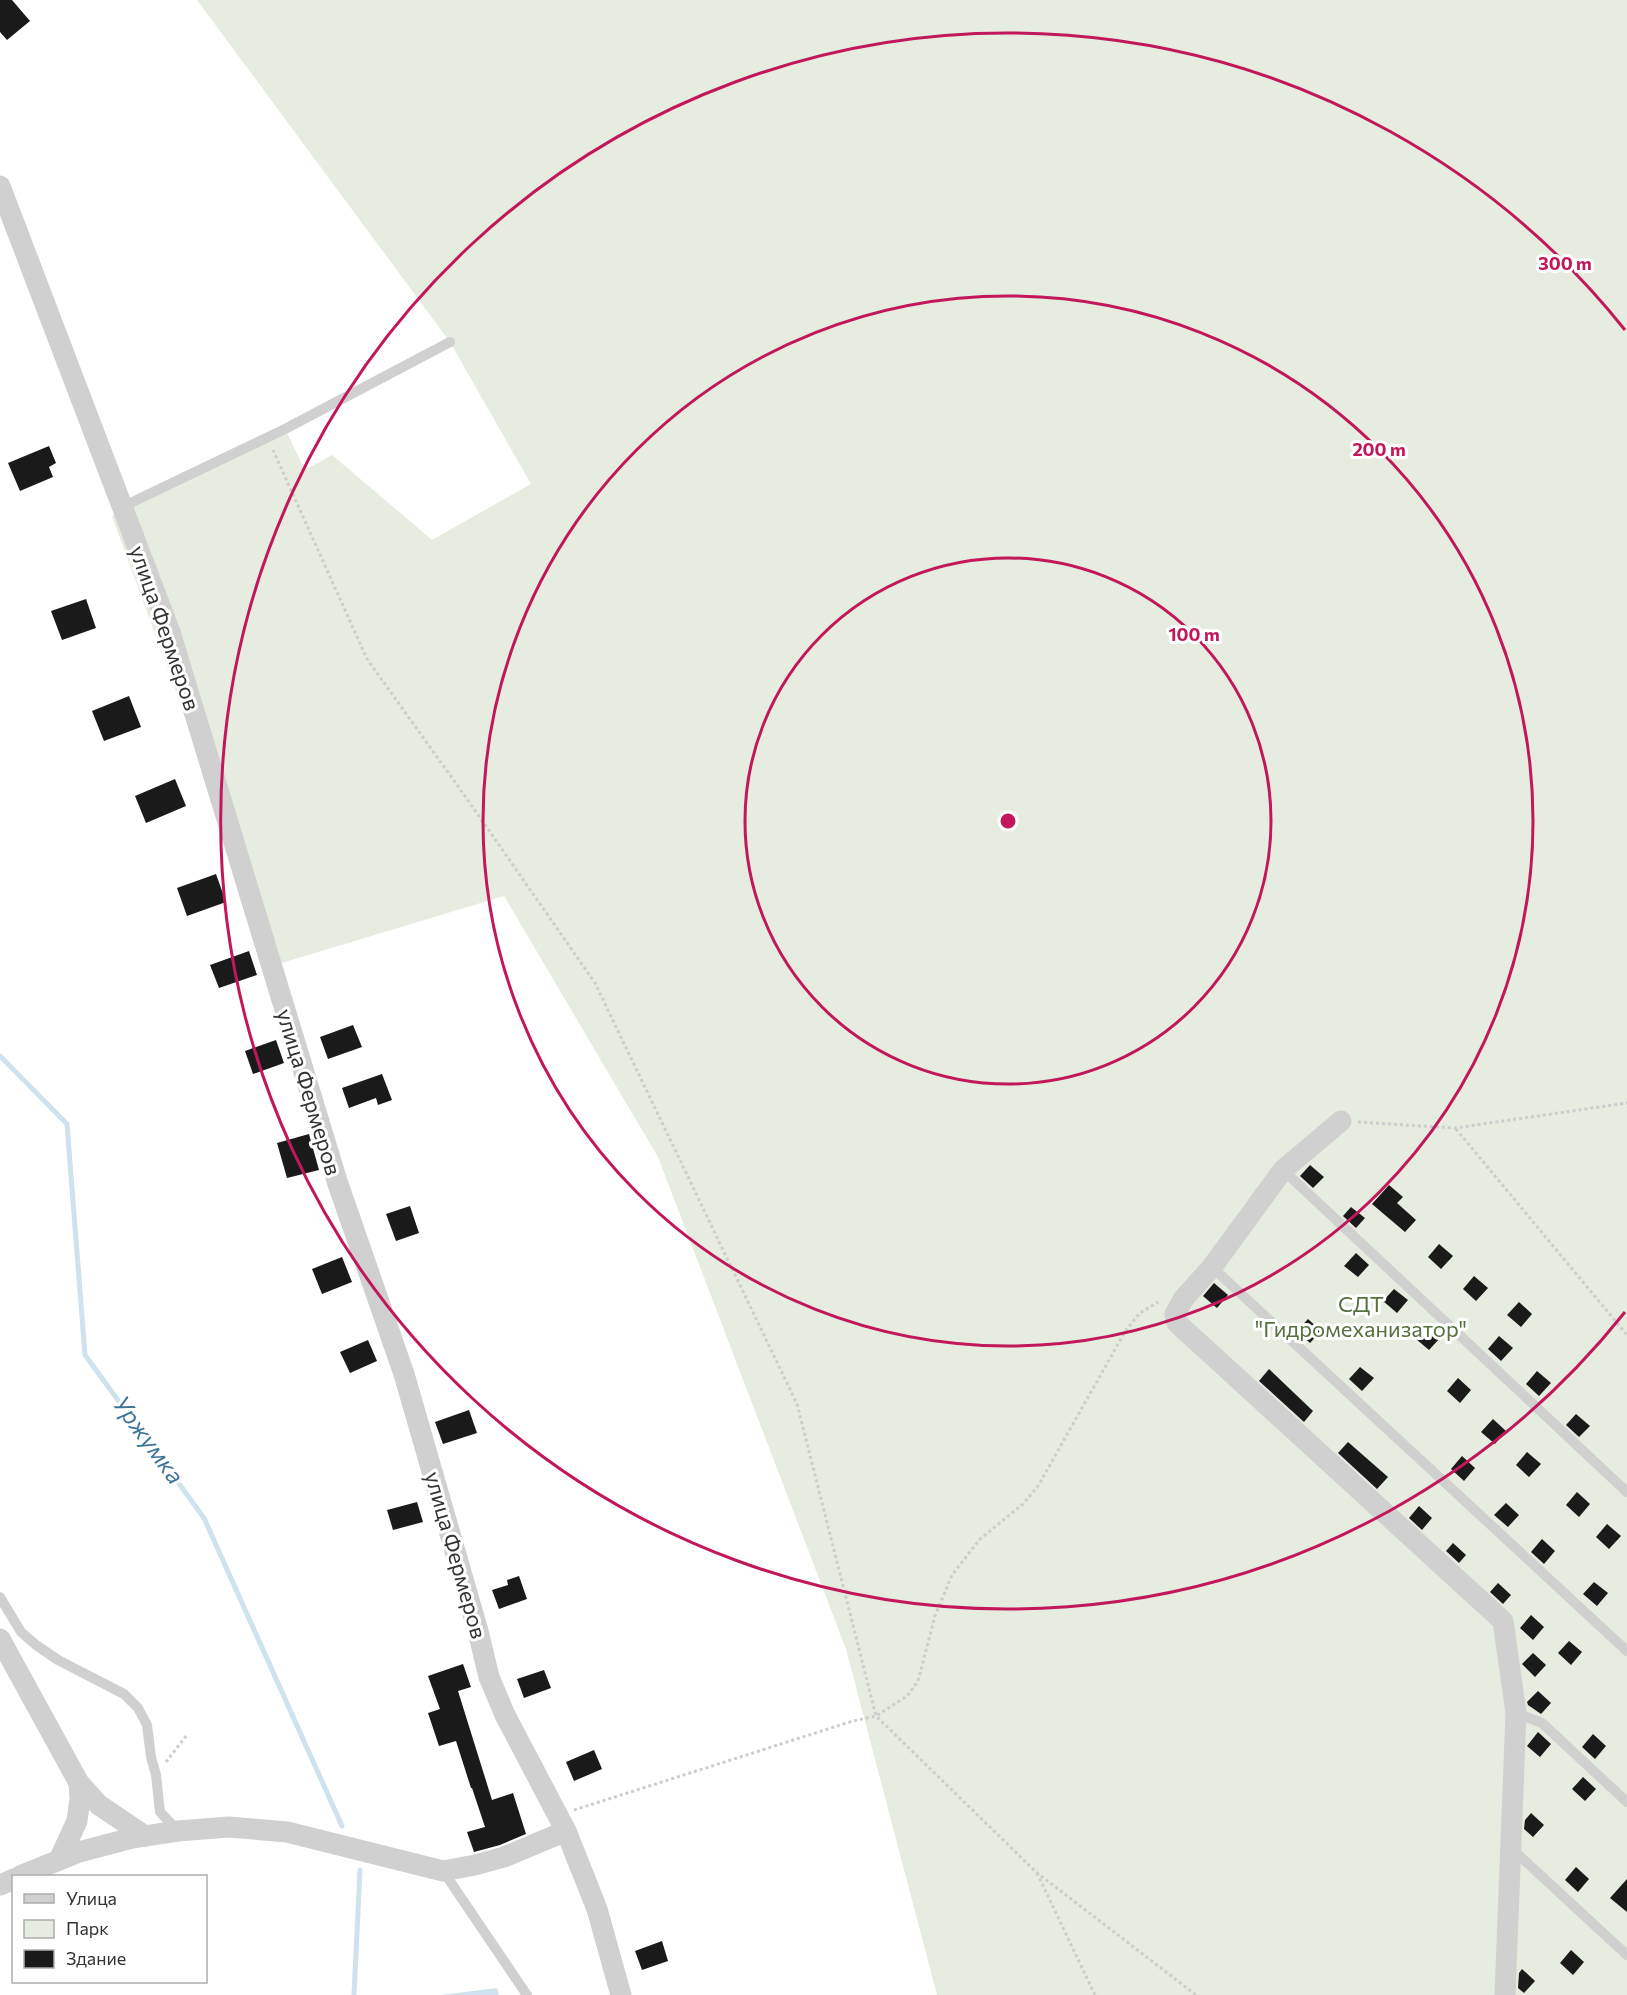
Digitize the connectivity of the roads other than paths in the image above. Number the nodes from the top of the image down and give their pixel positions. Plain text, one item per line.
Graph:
1 (0, 186) edge
2 (450, 342) dead end
3 (122, 507) junction
4 (1341, 1121) road end
5 (1283, 1170) junction
6 (1212, 1267) junction
7 (1627, 1492) edge
8 (0, 1597) edge
9 (0, 1639) edge
10 (1627, 1651) edge
11 (1516, 1713) junction
12 (79, 1783) junction
13 (1627, 1802) edge
14 (562, 1823) junction
15 (178, 1831) junction
16 (145, 1836) junction
17 (1512, 1849) junction
18 (59, 1860) junction
19 (443, 1871) junction
20 (22, 1875) edge
21 (1627, 1955) edge
22 (527, 1995) edge
23 (621, 1995) edge
24 (1505, 1995) edge

1 - 3 street, улица Фермеров
2 - 3 lane
3 - 14 street, улица Фермеров
4 - 5 street
5 - 6 street
5 - 7 lane
6 - 10 lane
6 - 11 street
8 - 15 lane
9 - 12 street
11 - 13 lane
11 - 17 street
12 - 16 street
12 - 18 street
14 - 19 street
14 - 23 street, улица Фермеров
15 - 16 street
15 - 19 street
16 - 18 street
17 - 21 lane
17 - 24 street
18 - 20 street
19 - 22 lane

